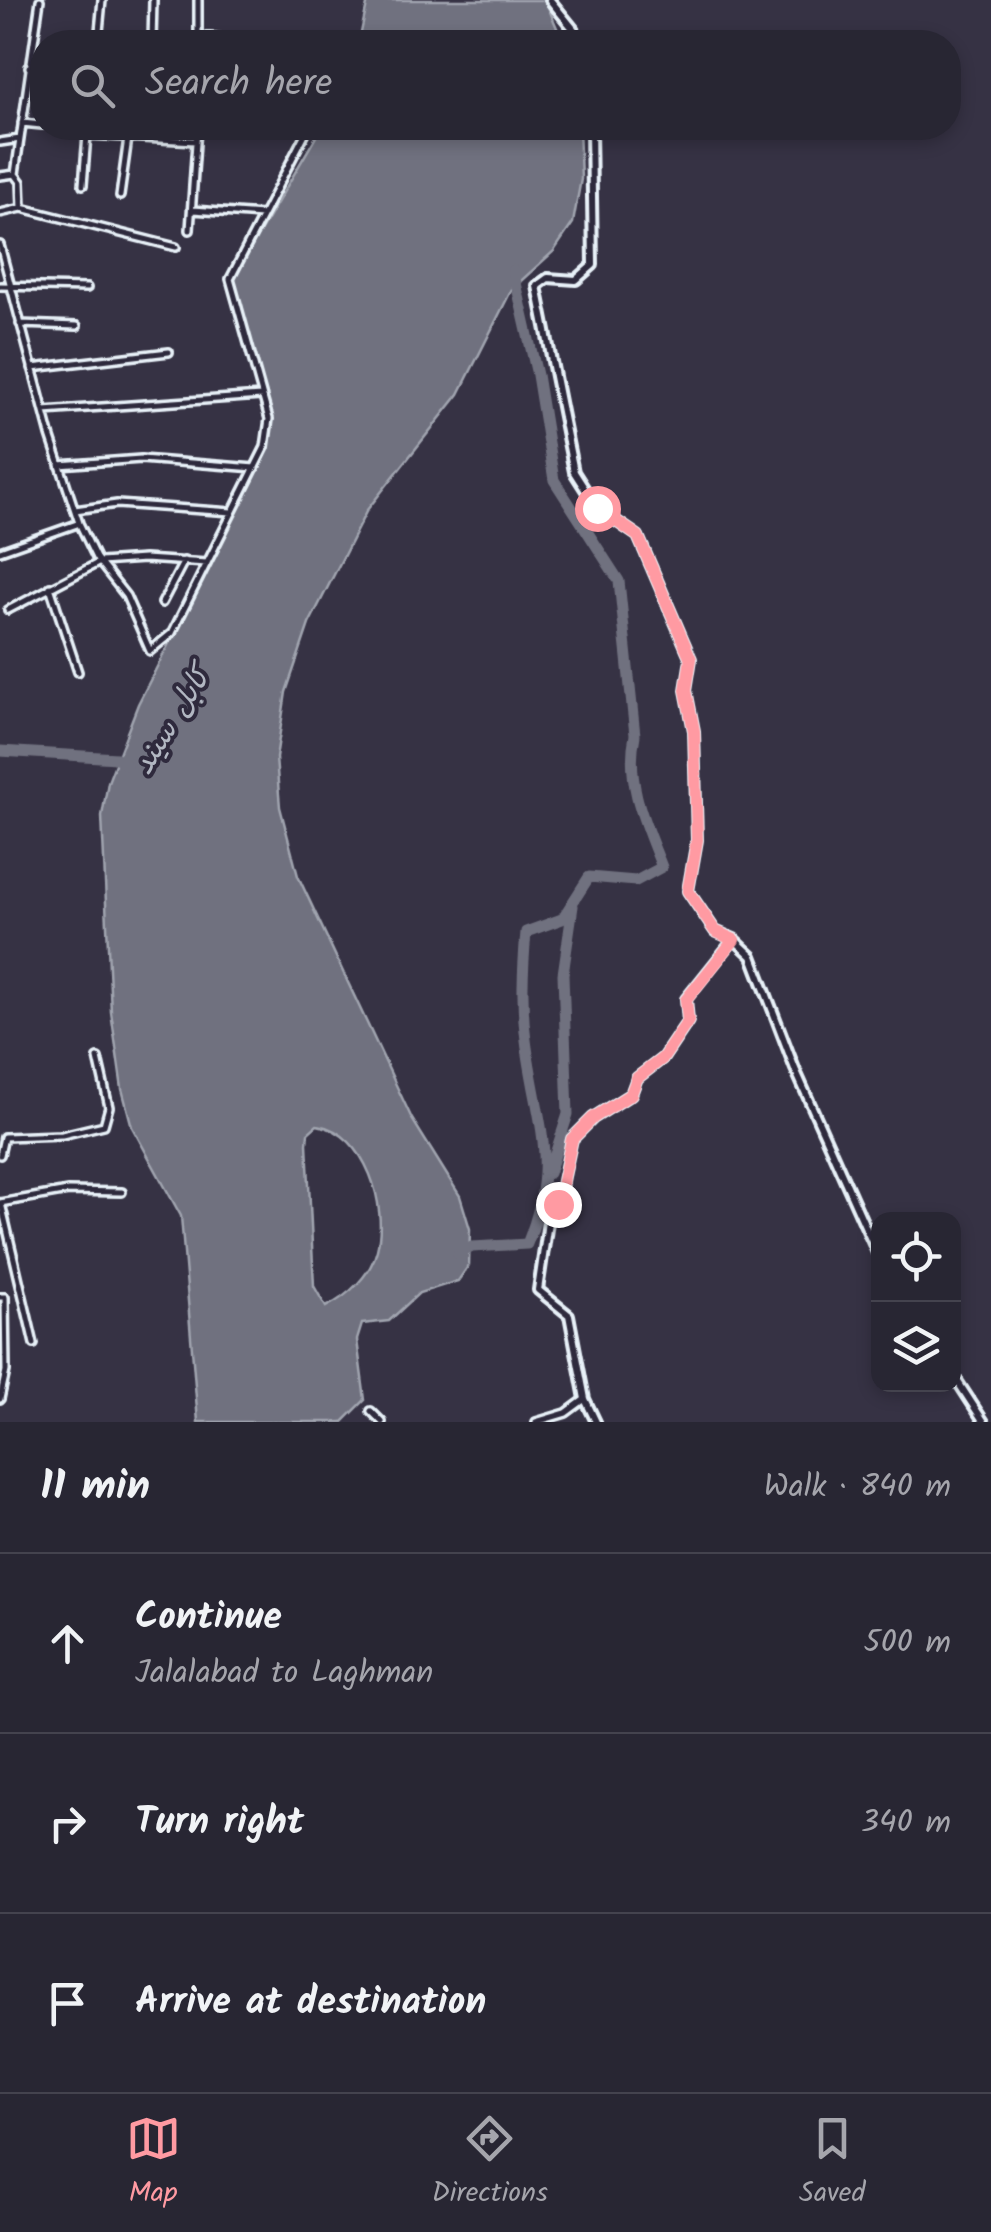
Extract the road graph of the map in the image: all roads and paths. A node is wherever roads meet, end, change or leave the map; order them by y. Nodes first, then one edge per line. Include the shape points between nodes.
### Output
1 (40, 0) edge
2 (102, 0) edge
3 (153, 0) edge
4 (198, 0) edge
5 (550, 0) edge
6 (35, 30) edge
7 (99, 30) edge
8 (152, 30) edge
9 (198, 30) edge
10 (574, 30) edge
11 (30, 61) edge
12 (29, 67) joint
13 (22, 123) junction
14 (30, 124) edge
15 (20, 139) junction
16 (87, 140) edge
17 (130, 140) edge
18 (174, 140) edge
19 (302, 140) edge
20 (592, 140) edge
21 (196, 141) joint
22 (0, 142) edge
23 (15, 174) junction
24 (0, 176) edge
25 (83, 185) dead end
26 (120, 196) dead end
27 (22, 208) junction
28 (192, 210) junction
29 (0, 213) edge
30 (262, 215) junction
31 (190, 230) dead end
32 (0, 246) edge
33 (176, 247) dead end
34 (10, 285) junction
35 (0, 286) edge
36 (87, 288) dead end
37 (20, 324) junction
38 (77, 326) dead end
39 (168, 352) dead end
40 (31, 368) junction
41 (261, 396) junction
42 (44, 411) junction
43 (58, 465) junction
44 (255, 468) junction
45 (74, 510) junction
46 (232, 512) junction
47 (78, 523) junction
48 (0, 551) edge
49 (184, 561) junction
50 (100, 562) junction
51 (207, 562) junction
52 (50, 587) junction
53 (162, 603) dead end
54 (8, 610) dead end
55 (78, 672) dead end
56 (734, 940) junction
57 (98, 1058) dead end
58 (0, 1155) edge
59 (122, 1192) dead end
60 (0, 1203) edge
61 (871, 1239) edge
62 (0, 1297) edge
63 (34, 1344) dead end
64 (961, 1387) edge
65 (0, 1399) edge
66 (586, 1399) junction
67 (371, 1411) dead end
68 (382, 1422) edge
69 (536, 1422) edge
70 (596, 1422) edge
71 (984, 1422) edge

1 - 6 street
2 - 7 street
3 - 8 street
4 - 9 street
5 - 10 street
11 - 12 street
12 - 13 street
13 - 14 street
13 - 15 street
15 - 22 street
15 - 23 street
16 - 25 street
17 - 26 street
18 - 21 street
19 - 30 street
20 - 56 street via 592,265 576,280 548,278 537,286 548,354 574,472 597,508 638,536 691,659 686,690 697,840 688,891 715,931
21 - 28 street
23 - 24 street
23 - 27 street
27 - 29 street
27 - 33 street
28 - 30 street
28 - 31 street
30 - 41 street via 230,279
32 - 34 street
34 - 35 street
34 - 36 street
34 - 37 street
37 - 38 street
37 - 40 street
39 - 40 street
40 - 42 street
41 - 42 street
41 - 44 street via 269,419
42 - 43 street
43 - 44 street via 142,459
43 - 45 street
44 - 46 street
45 - 46 street via 117,504
45 - 47 street
46 - 51 street
47 - 48 street
47 - 50 street
49 - 50 street
49 - 51 street
49 - 53 street
50 - 51 street via 126,596 150,651 172,633
50 - 52 street
52 - 54 street
52 - 55 street
56 - 61 street via 752,956
56 - 66 street via 686,1000 688,1021 663,1058 637,1078 631,1094 572,1139 548,1222 538,1290 569,1314
57 - 58 street via 109,1108 104,1124 62,1135 4,1138
59 - 60 street via 68,1191
60 - 63 street
62 - 65 street via 6,1372
64 - 71 street
66 - 69 street
66 - 70 street
67 - 68 street

